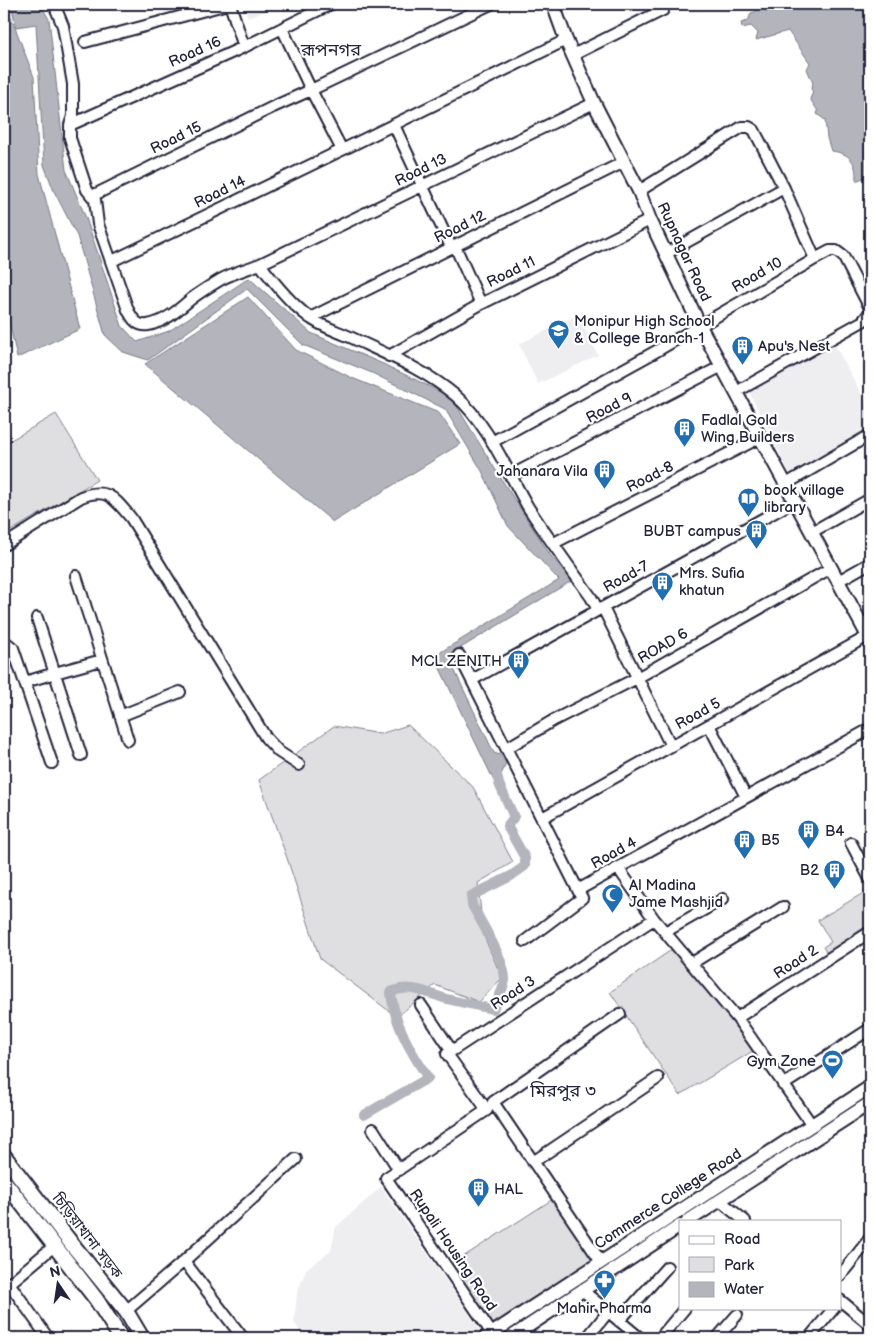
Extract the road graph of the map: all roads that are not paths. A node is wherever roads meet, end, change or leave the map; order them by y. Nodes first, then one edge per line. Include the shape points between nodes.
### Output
1 (54, 4) edge
2 (229, 4) edge
3 (331, 4) edge
4 (490, 4) edge
5 (553, 4) edge
6 (663, 10) dead end
7 (282, 28) junction
8 (566, 40) junction
9 (85, 42) dead end
10 (244, 47) junction
11 (573, 55) junction
12 (311, 90) junction
13 (594, 103) junction
14 (70, 124) junction
15 (394, 124) junction
16 (342, 150) junction
17 (624, 162) junction
18 (423, 186) junction
19 (784, 188) junction
20 (639, 191) junction
21 (92, 196) junction
22 (650, 220) junction
23 (453, 247) junction
24 (667, 253) junction
25 (815, 259) junction
26 (112, 262) junction
27 (260, 264) junction
28 (481, 304) junction
29 (310, 318) junction
30 (700, 326) junction
31 (389, 356) junction
32 (722, 366) junction
33 (736, 392) junction
34 (870, 435) edge
35 (761, 437) junction
36 (492, 442) junction
37 (510, 476) junction
38 (786, 484) junction
39 (870, 499) edge
40 (795, 501) junction
41 (812, 532) junction
42 (554, 543) junction
43 (4, 544) edge
44 (870, 563) edge
45 (831, 568) junction
46 (76, 576) dead end
47 (838, 581) junction
48 (600, 609) junction
49 (37, 618) dead end
50 (870, 637) edge
51 (4, 641) edge
52 (459, 655) dead end
53 (102, 660) junction
54 (54, 673) junction
55 (637, 678) junction
56 (472, 680) junction
57 (25, 682) junction
58 (180, 692) dead end
59 (120, 716) junction
60 (709, 725) junction
61 (870, 729) edge
62 (128, 740) dead end
63 (671, 746) junction
64 (507, 748) junction
65 (81, 755) dead end
66 (52, 763) dead end
67 (299, 765) dead end
68 (746, 797) junction
69 (542, 818) junction
70 (851, 843) dead end
71 (618, 868) junction
72 (870, 879) edge
73 (578, 890) junction
74 (723, 900) dead end
75 (784, 907) dead end
76 (654, 919) junction
77 (665, 932) junction
78 (870, 932) edge
79 (525, 941) dead end
80 (692, 963) junction
81 (420, 1005) dead end
82 (620, 1014) dead end
83 (737, 1018) junction
84 (870, 1029) edge
85 (452, 1051) junction
86 (658, 1078) dead end
87 (783, 1085) junction
88 (870, 1087) edge
89 (870, 1104) edge
90 (812, 1125) junction
91 (373, 1129) dead end
92 (4, 1156) edge
93 (296, 1159) dead end
94 (533, 1162) junction
95 (398, 1170) junction
96 (4, 1181) edge
97 (719, 1200) junction
98 (689, 1220) edge
99 (744, 1220) edge
100 (679, 1227) edge
101 (870, 1238) edge
102 (54, 1246) junction
103 (184, 1261) junction
104 (601, 1262) junction
105 (667, 1267) dead end
106 (842, 1273) edge
107 (6, 1285) edge
108 (582, 1290) junction
109 (842, 1302) edge
110 (683, 1310) edge
111 (832, 1310) edge
112 (608, 1312) junction
113 (737, 1314) dead end
114 (128, 1316) junction
115 (619, 1322) junction
116 (870, 1325) edge
117 (119, 1334) edge
118 (628, 1335) edge
119 (490, 1337) edge
120 (48, 1338) edge
121 (142, 1338) edge
122 (243, 1338) edge
123 (510, 1338) edge
124 (587, 1338) edge
125 (640, 1338) edge
126 (660, 1338) edge
127 (717, 1338) edge
128 (810, 1338) edge

1 - 14 street via 63,26 73,84
2 - 9 street
2 - 10 street
3 - 7 street, Road 16
4 - 12 street
5 - 8 street, Rupnagar Road
6 - 11 street
7 - 10 street, Road 16
7 - 12 street
8 - 11 street, Rupnagar Road
8 - 15 street
10 - 14 street, Road 16
11 - 13 street, Rupnagar Road
12 - 16 street
12 - 21 street, Road 15
13 - 17 street, Rupnagar Road
13 - 18 street, Road 13
14 - 21 street via 70,138 87,190
15 - 16 street, Road 14
15 - 18 street
16 - 26 street, Road 14
17 - 20 street, Rupnagar Road
17 - 23 street, Road 12
18 - 23 street
18 - 27 street, Road 13
19 - 20 street via 754,130 742,127
19 - 24 street
19 - 25 street
20 - 22 street, Rupnagar Road
21 - 26 street
22 - 24 street, Rupnagar Road
22 - 28 street, Road 11
23 - 28 street
23 - 29 street, Road 12
24 - 30 street, Rupnagar Road
25 - 30 street, Road 10
25 - 33 street, Road 10 via 830,251 843,256 870,312 863,321
26 - 27 street, Road 13 via 132,318 147,326 172,315 222,279
27 - 29 street, Road-7 via 276,286
28 - 31 street, Road 11
29 - 31 street, Road-7
30 - 32 street, Rupnagar Road
30 - 36 street, Road 10
31 - 36 street, Road-7 via 441,383 474,416
32 - 33 street, Rupnagar Road
32 - 37 street, Road 9
33 - 35 street, Rupnagar Road
34 - 38 street
35 - 38 street, Rupnagar Road
35 - 42 street, Road-8
36 - 37 street, Road-7
37 - 42 street, Road-7
38 - 40 street, Rupnagar Road
39 - 41 street
40 - 41 street, Rupnagar Road
40 - 48 street, Road-7
41 - 45 street, Rupnagar Road
42 - 48 street, Road-7
43 - 67 street via 86,495 105,493 131,518 266,738 279,752
44 - 47 street
45 - 47 street, Rupnagar Road
45 - 55 street, ROAD 6
46 - 53 street
47 - 50 street, Rupnagar Road
48 - 55 street, Road-7
48 - 56 street, Road-7
49 - 54 street
50 - 60 street, Road 5
51 - 57 street via 13,648
52 - 56 street
53 - 54 street
53 - 59 street
54 - 57 street
54 - 65 street
55 - 63 street, Road-7
55 - 64 street, ROAD 6
56 - 64 street
57 - 66 street
58 - 59 street
59 - 62 street
60 - 63 street, Road 5
60 - 68 street
61 - 68 street, Road 4
63 - 69 street, Road 5
64 - 69 street
68 - 71 street, Road 4
69 - 73 street
70 - 72 street
71 - 73 street, Road 4
71 - 76 street
73 - 79 street via 582,898
74 - 77 street
75 - 80 street
76 - 77 street
76 - 85 street, Road 3
77 - 80 street
78 - 83 street, Road 2
80 - 83 street
81 - 85 street
82 - 94 street via 492,1102
83 - 87 street
84 - 87 street
85 - 95 street via 447,1054 486,1110
86 - 94 street
87 - 90 street
88 - 90 street, Commerce College Road
89 - 97 street, Commerce College Road
90 - 104 street, Commerce College Road
91 - 95 street
92 - 114 main road, চিড়িয়াখানা সড়ক
93 - 103 street
94 - 104 street
95 - 119 street, Rupali Housing Road via 386,1178
96 - 102 main road
97 - 98 street, Commerce College Road
97 - 99 street
100 - 108 street, Commerce College Road
101 - 106 street
102 - 107 street
102 - 117 main road
103 - 114 street
103 - 122 street
104 - 119 street, Commerce College Road
105 - 115 street
107 - 120 street
108 - 112 street
108 - 123 street, Commerce College Road
109 - 116 street
110 - 126 street
111 - 128 street
112 - 115 street
112 - 124 street
113 - 127 street
114 - 117 main road
114 - 121 main road, চিড়িয়াখানা সড়ক
115 - 118 street
118 - 125 street

